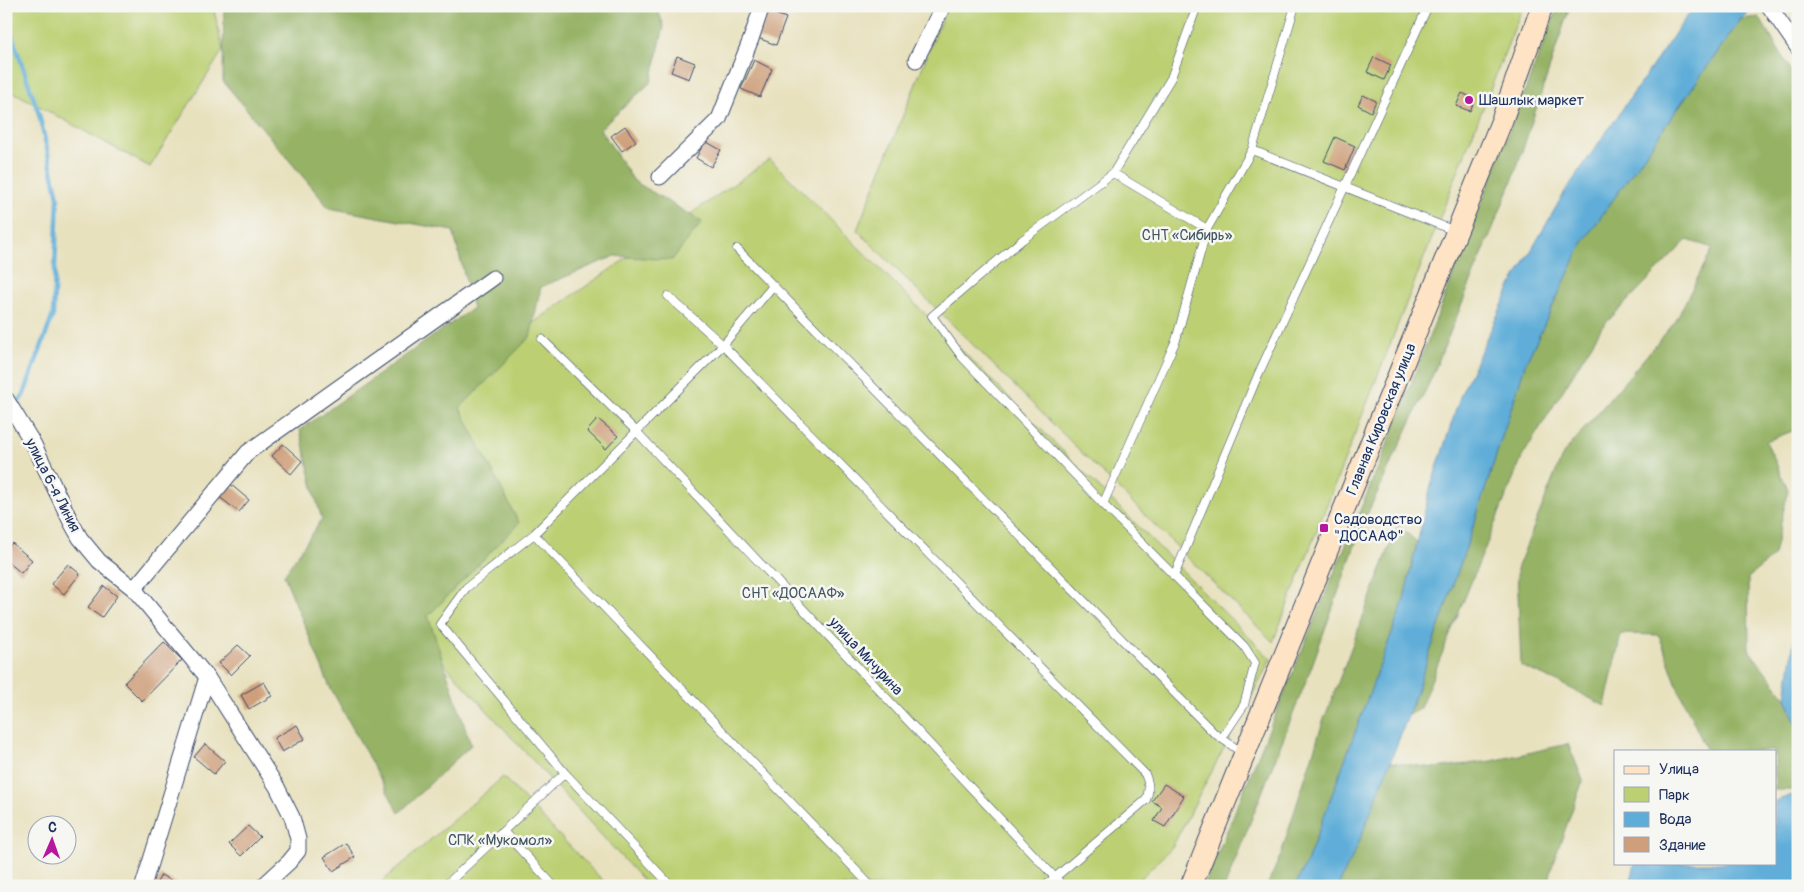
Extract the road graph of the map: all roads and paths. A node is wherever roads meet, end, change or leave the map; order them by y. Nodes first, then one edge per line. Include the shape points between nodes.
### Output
1 (762, 6) edge
2 (943, 6) edge
3 (1197, 6) edge
4 (1295, 6) edge
5 (1428, 6) edge
6 (1542, 6) edge
7 (1769, 6) edge
8 (1798, 48) edge
9 (916, 60) dead end
10 (1252, 150) junction
11 (1113, 173) junction
12 (660, 178) dead end
13 (1344, 186) junction
14 (1207, 229) junction
15 (1457, 231) junction
16 (737, 249) dead end
17 (493, 278) dead end
18 (773, 286) junction
19 (668, 296) dead end
20 (542, 339) dead end
21 (723, 345) junction
22 (6, 399) edge
23 (636, 431) junction
24 (1102, 504) junction
25 (534, 534) junction
26 (1174, 576) junction
27 (134, 589) junction
28 (207, 678) junction
29 (1222, 738) junction
30 (1245, 754) junction
31 (566, 773) junction
32 (503, 832) junction
33 (1054, 878) junction
34 (143, 886) edge
35 (263, 886) edge
36 (445, 886) edge
37 (554, 886) edge
38 (671, 886) edge
39 (871, 886) edge
40 (1046, 886) edge
41 (1063, 886) edge
42 (1191, 886) edge

1 - 12 street via 719,118
2 - 9 street
3 - 11 lane via 1171,78
4 - 10 lane
5 - 13 lane
6 - 15 main road, Главная Кировская улица via 1502,120
7 - 8 street
10 - 13 lane
10 - 14 lane
11 - 14 lane
11 - 24 lane via 1022,240 932,316 962,357
13 - 15 lane
13 - 26 lane via 1258,375
14 - 24 lane via 1176,340
15 - 30 main road, Главная Кировская улица
16 - 18 lane
17 - 27 street via 248,452
18 - 21 lane
18 - 29 lane
19 - 21 lane
20 - 23 lane, улица Мичурина
21 - 23 lane
21 - 33 lane via 1145,774 1149,792 1146,800
22 - 27 street, улица 6-я Линия via 34,445 80,538 99,561
23 - 25 lane
23 - 33 lane, улица Мичурина
24 - 26 lane
25 - 31 lane via 466,588 440,624
25 - 39 lane
26 - 29 lane via 1244,646 1255,663 1244,704
27 - 28 street, улица 6-я Линия
28 - 34 street
28 - 35 street, улица 6-я Линия via 277,787 292,817 298,839 298,851
29 - 30 lane
30 - 42 main road, Главная Кировская улица
31 - 32 lane
31 - 38 lane
32 - 36 lane
32 - 37 lane
33 - 40 lane
33 - 41 lane, улица Мичурина

